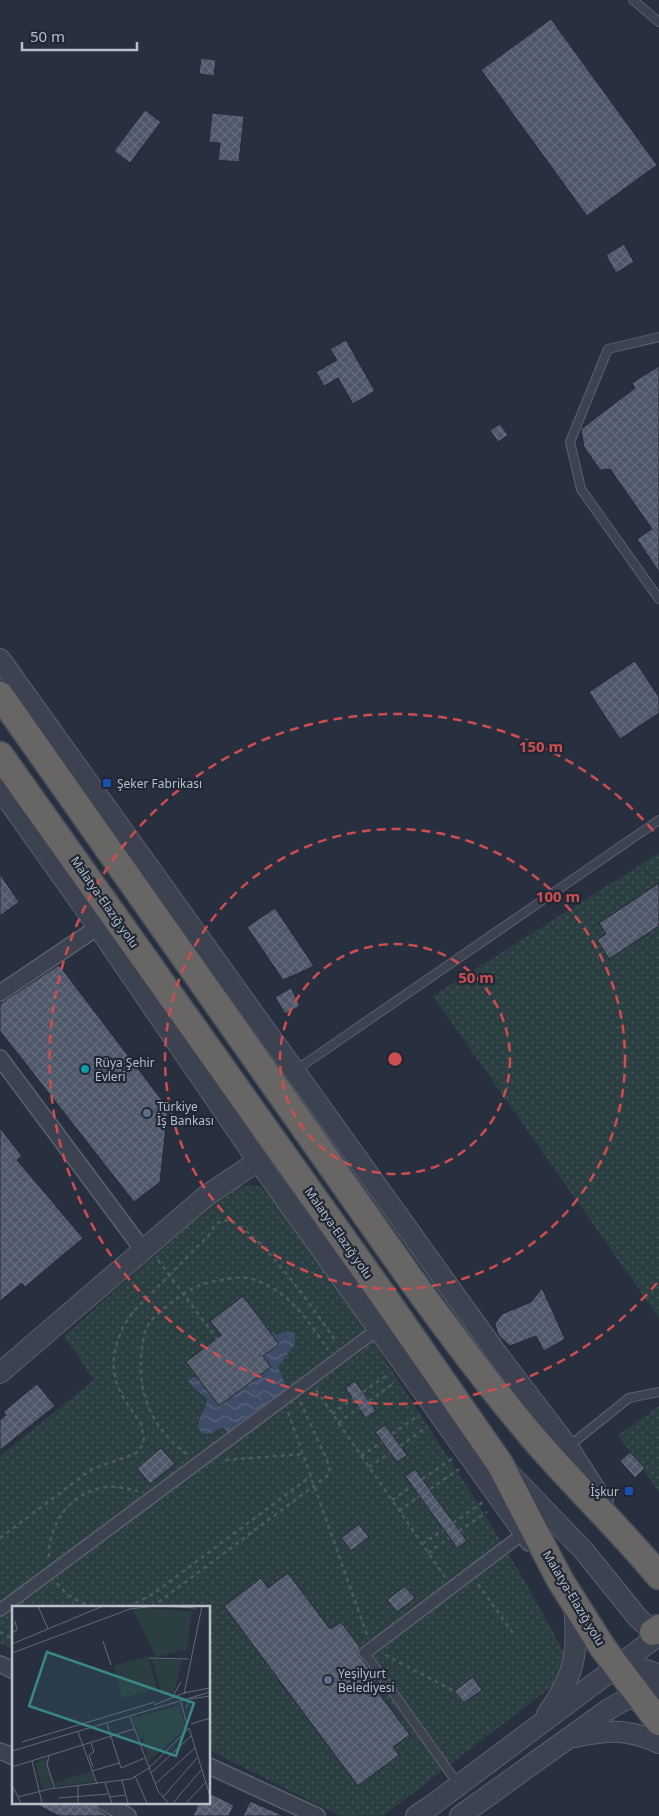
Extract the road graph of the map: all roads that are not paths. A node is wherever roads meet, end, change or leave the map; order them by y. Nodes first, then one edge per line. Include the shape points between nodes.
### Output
1 (633, 0) edge
2 (659, 22) edge
3 (659, 337) edge
4 (659, 599) edge
5 (0, 660) edge
6 (0, 695) edge
7 (0, 755) edge
8 (0, 789) edge
9 (659, 820) edge
10 (98, 927) junction
11 (0, 993) edge
12 (0, 1058) edge
13 (294, 1071) junction
14 (258, 1161) junction
15 (145, 1248) junction
16 (378, 1329) junction
17 (0, 1373) edge
18 (659, 1392) edge
19 (568, 1447) junction
20 (500, 1464) junction
21 (524, 1533) junction
22 (622, 1534) junction
23 (659, 1576) edge
24 (567, 1591) junction
25 (0, 1610) edge
26 (657, 1633) edge
27 (368, 1650) joint
28 (0, 1664) edge
29 (617, 1667) junction
30 (12, 1671) edge
31 (659, 1675) edge
32 (648, 1691) edge
33 (659, 1722) edge
34 (537, 1728) junction
35 (565, 1739) junction
36 (659, 1743) edge
37 (0, 1750) edge
38 (12, 1756) edge
39 (210, 1766) edge
40 (459, 1786) junction
41 (107, 1804) edge
42 (128, 1816) edge
43 (317, 1816) edge
44 (416, 1816) edge
45 (460, 1816) edge

1 - 2 lane
3 - 4 lane via 608,350 570,442 581,489
5 - 13 street
6 - 22 highway via 462,1349 526,1430
7 - 20 highway, Malatya-Elazığ yolu
8 - 10 street
9 - 13 lane
10 - 11 street
10 - 14 street
12 - 15 street
13 - 19 street
14 - 15 street via 206,1196
14 - 16 street
15 - 17 street
16 - 21 street
16 - 25 street
18 - 19 lane via 630,1398
19 - 22 street
20 - 24 highway, Malatya-Elazığ yolu
20 - 26 street via 584,1551 638,1618
21 - 24 street
21 - 27 street
22 - 23 highway
24 - 29 highway, Malatya-Elazığ yolu
24 - 34 street via 576,1636 574,1661 557,1700
26 - 29 street
27 - 40 lane
28 - 30 street
29 - 31 street via 636,1667
29 - 32 highway, Malatya-Elazığ yolu
29 - 34 street
32 - 33 highway, Malatya-Elazığ yolu
32 - 35 street via 609,1709
34 - 40 street
35 - 36 street via 614,1730
35 - 45 street
37 - 38 street
39 - 43 street
40 - 44 street
41 - 42 street

